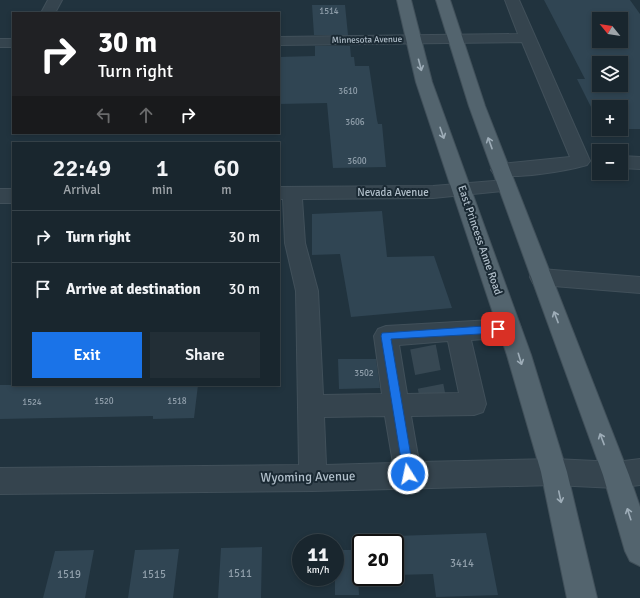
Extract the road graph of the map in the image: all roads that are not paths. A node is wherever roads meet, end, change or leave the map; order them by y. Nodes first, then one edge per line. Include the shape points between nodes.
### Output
1 (55, 0) edge
2 (404, 0) edge
3 (443, 0) edge
4 (512, 0) edge
5 (49, 12) edge
6 (455, 38) junction
7 (527, 38) junction
8 (413, 39) junction
9 (280, 41) edge
10 (0, 43) edge
11 (12, 43) edge
12 (590, 161) edge
13 (628, 162) edge
14 (640, 163) edge
15 (503, 178) junction
16 (462, 189) junction
17 (285, 193) edge
18 (0, 196) edge
19 (12, 196) edge
20 (541, 277) junction
21 (640, 285) edge
22 (510, 328) junction
23 (457, 331) junction
24 (396, 405) junction
25 (310, 406) junction
26 (554, 472) junction
27 (408, 474) junction
28 (628, 474) edge
29 (313, 478) junction
30 (0, 482) edge
31 (640, 551) edge
32 (582, 598) edge

1 - 5 street
2 - 8 main road, East Princess Anne Road
3 - 6 main road
4 - 7 street
6 - 7 street, Minnesota Avenue
6 - 8 street, Minnesota Avenue
15 -> 6 main road
7 - 12 street
8 - 9 street, Minnesota Avenue
8 -> 16 main road, East Princess Anne Road via 424,82
10 - 11 street
12 - 15 street, Nevada Avenue via 532,168
13 - 14 street
15 - 16 street, Nevada Avenue
15 - 20 main road
16 - 17 street, Nevada Avenue via 433,192
16 - 22 main road, East Princess Anne Road
17 - 25 street via 307,292
18 - 19 street
20 - 21 street
28 -> 20 main road
22 - 23 street
22 -> 26 main road, East Princess Anne Road
23 - 24 street via 422,340 386,336
23 - 24 street via 474,404 434,402
24 - 25 street
24 - 27 street
25 - 29 street
26 - 27 street, Wyoming Avenue
26 - 28 street, Wyoming Avenue
26 -> 32 main road, East Princess Anne Road
27 - 29 street, Wyoming Avenue
31 -> 28 main road
29 - 30 street, Wyoming Avenue

